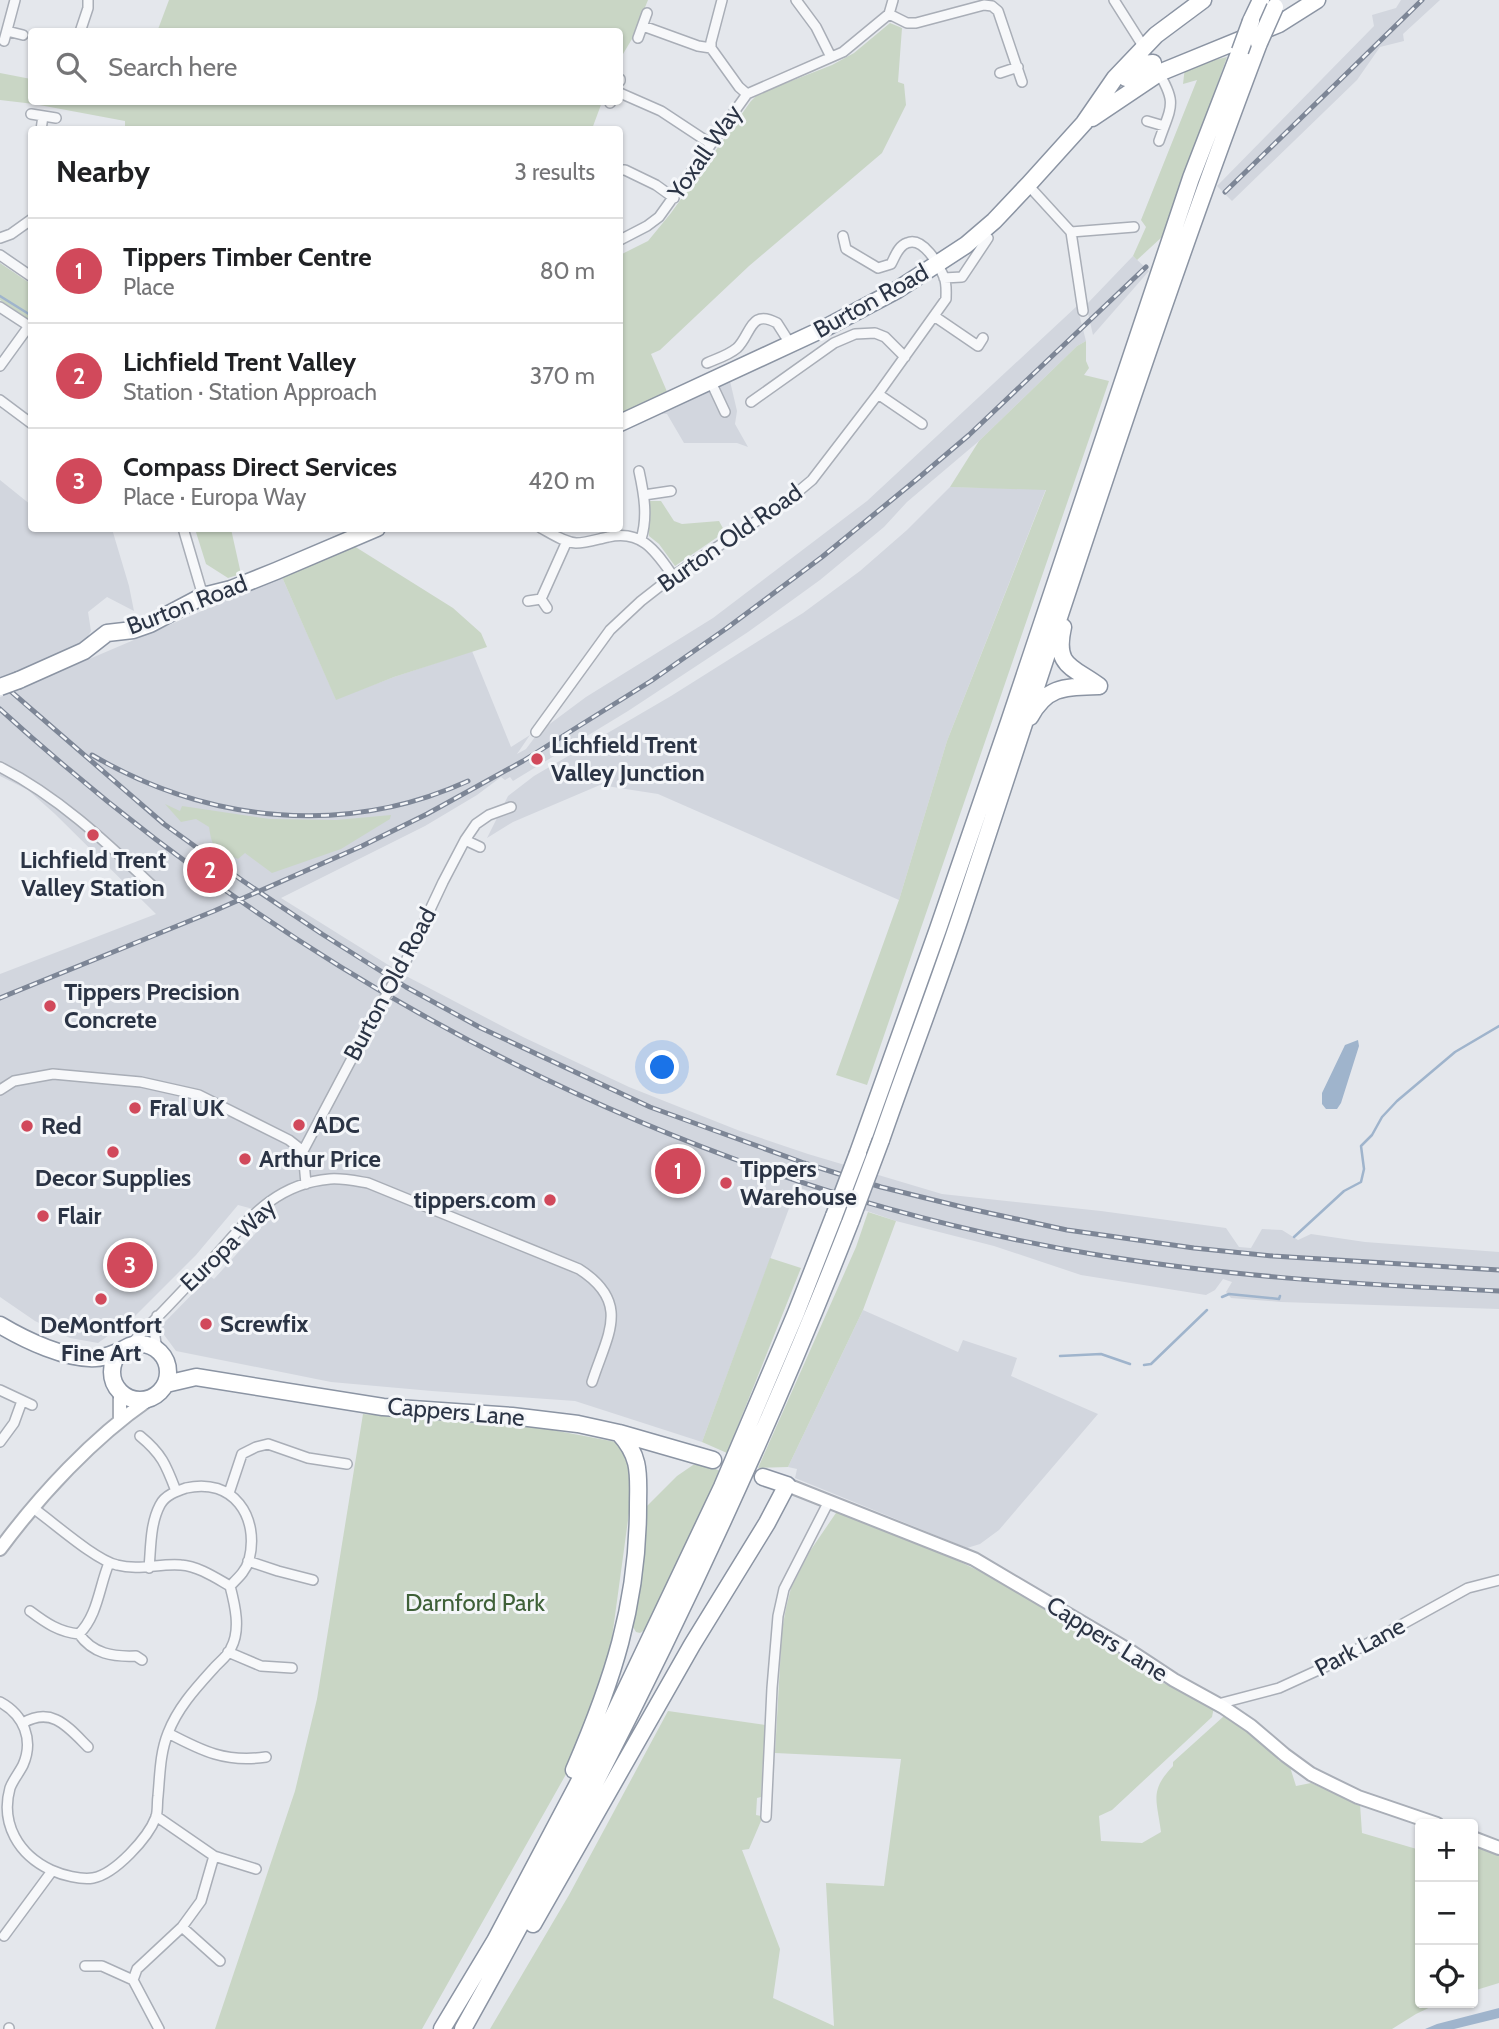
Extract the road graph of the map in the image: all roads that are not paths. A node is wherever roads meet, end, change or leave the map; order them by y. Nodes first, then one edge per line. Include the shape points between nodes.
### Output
1 (15, 0) edge
2 (88, 0) edge
3 (722, 0) edge
4 (796, 0) edge
5 (893, 0) edge
6 (1114, 0) edge
7 (1203, 0) edge
8 (1317, 0) edge
9 (1271, 2) edge
10 (648, 13) dead end
11 (889, 14) junction
12 (643, 26) junction
13 (81, 28) edge
14 (23, 35) dead end
15 (638, 38) dead end
16 (1144, 47) junction
17 (711, 48) junction
18 (831, 57) junction
19 (1018, 67) junction
20 (1156, 68) junction
21 (1000, 73) dead end
22 (1022, 82) dead end
23 (623, 94) edge
24 (747, 94) junction
25 (1102, 96) junction
26 (31, 114) dead end
27 (43, 116) junction
28 (56, 118) dead end
29 (1147, 121) dead end
30 (1084, 123) junction
31 (42, 126) edge
32 (1164, 126) junction
33 (1159, 141) dead end
34 (711, 144) junction
35 (623, 170) edge
36 (1028, 185) junction
37 (674, 198) junction
38 (28, 222) edge
39 (1134, 227) dead end
40 (1071, 232) junction
41 (843, 236) dead end
42 (0, 238) edge
43 (623, 238) edge
44 (988, 238) dead end
45 (0, 255) edge
46 (940, 271) junction
47 (28, 274) edge
48 (0, 307) edge
49 (1083, 311) dead end
50 (933, 316) junction
51 (28, 326) edge
52 (28, 330) edge
53 (983, 338) dead end
54 (791, 345) junction
55 (713, 348) dead end
56 (905, 357) junction
57 (718, 359) junction
58 (707, 363) dead end
59 (0, 366) edge
60 (711, 382) junction
61 (757, 384) dead end
62 (763, 393) junction
63 (878, 394) junction
64 (0, 400) edge
65 (751, 402) dead end
66 (922, 411) dead end
67 (725, 412) dead end
68 (28, 421) edge
69 (623, 422) edge
70 (639, 471) dead end
71 (671, 491) dead end
72 (644, 495) junction
73 (184, 532) edge
74 (368, 532) edge
75 (549, 532) edge
76 (641, 539) junction
77 (567, 541) junction
78 (1076, 567) junction
79 (673, 576) junction
80 (203, 596) junction
81 (541, 598) junction
82 (528, 601) dead end
83 (547, 608) dead end
84 (0, 687) edge
85 (536, 732) dead end
86 (1014, 749) junction
87 (0, 766) edge
88 (511, 807) dead end
89 (465, 840) junction
90 (480, 848) dead end
91 (159, 892) dead end
92 (0, 1090) edge
93 (303, 1151) junction
94 (306, 1184) junction
95 (843, 1218) junction
96 (157, 1316) junction
97 (0, 1325) edge
98 (26, 1338) junction
99 (125, 1348) junction
100 (158, 1351) junction
101 (196, 1377) junction
102 (592, 1382) dead end
103 (166, 1384) junction
104 (117, 1387) junction
105 (0, 1390) edge
106 (148, 1399) junction
107 (22, 1401) junction
108 (32, 1405) dead end
109 (120, 1419) junction
110 (619, 1433) junction
111 (140, 1436) dead end
112 (0, 1442) edge
113 (656, 1443) junction
114 (713, 1460) dead end
115 (637, 1461) junction
116 (347, 1464) dead end
117 (763, 1477) dead end
118 (787, 1485) junction
119 (176, 1491) junction
120 (229, 1493) junction
121 (829, 1501) junction
122 (33, 1508) junction
123 (0, 1549) edge
124 (248, 1561) junction
125 (109, 1563) junction
126 (149, 1568) junction
127 (313, 1580) dead end
128 (1499, 1580) edge
129 (230, 1586) junction
130 (30, 1611) dead end
131 (79, 1634) junction
132 (228, 1652) junction
133 (139, 1654) dead end
134 (292, 1668) dead end
135 (0, 1702) edge
136 (1218, 1704) junction
137 (23, 1723) junction
138 (168, 1733) junction
139 (88, 1747) dead end
140 (266, 1757) dead end
141 (3, 1809) edge
142 (156, 1816) junction
143 (766, 1817) dead end
144 (1422, 1819) edge
145 (1478, 1840) edge
146 (1499, 1848) edge
147 (214, 1856) junction
148 (256, 1869) dead end
149 (52, 1871) junction
150 (517, 1900) junction
151 (4, 1919) dead end
152 (12, 1926) junction
153 (183, 1927) junction
154 (4, 1936) dead end
155 (220, 1961) dead end
156 (84, 1965) dead end
157 (133, 1980) junction
158 (159, 2029) edge
159 (442, 2029) edge
160 (465, 2029) edge

1 - 14 street via 5,36
2 - 13 street
3 - 17 street
4 - 18 street
5 - 11 street
6 - 16 street
7 - 16 highway
8 - 20 highway via 1279,24
9 - 78 highway, bridge
9 - 95 highway, bridge via 1251,21 1191,178 858,1153
10 - 12 street
11 - 18 street, Yoxall Way
11 - 19 street via 916,23 992,6 998,11
12 - 15 street
12 - 17 street
16 - 20 street
16 - 25 highway
17 - 24 street
18 - 24 street, Yoxall Way
19 - 21 street
19 - 22 street
20 - 25 highway via 1144,64
20 - 30 highway
20 - 32 street via 1172,98
23 - 34 street via 661,111
24 - 34 street, Yoxall Way
25 - 30 highway
26 - 27 street
27 - 28 street
27 - 31 street
29 - 32 street
30 - 36 highway, Burton Road
32 - 33 street
34 - 37 street, Yoxall Way
35 - 37 street
36 - 40 street
36 - 46 highway, Burton Road
37 - 43 street, Yoxall Way via 659,217
38 - 42 street
39 - 40 street
40 - 49 street
41 - 46 street via 843,251 878,268 891,264 904,244 916,242 927,249
44 - 46 street via 962,276
45 - 47 street
46 - 50 street, Burton Old Road via 946,299
46 - 54 highway, Burton Road
48 - 51 street
50 - 53 street via 978,345
50 - 56 street, Burton Old Road
52 - 59 street
54 - 57 street via 777,323 764,319 755,321 736,349
54 - 60 highway, Burton Road
55 - 57 street
56 - 62 street via 885,337 855,334 834,343
56 - 63 street, Burton Old Road
57 - 58 street
60 - 67 street
60 - 69 highway, Burton Road
61 - 62 street
62 - 65 street
63 - 66 street via 919,422
63 - 79 street, Burton Old Road via 812,480
64 - 68 street
70 - 72 street
71 - 72 street
72 - 76 street
73 - 80 street
74 - 80 highway, Burton Road
75 - 77 street
76 - 77 street via 617,535 583,543
76 - 79 street
77 - 81 street
78 - 86 highway
78 - 86 highway via 1060,650 1064,662 1099,686 1069,686 1047,694
79 - 85 street, Burton Old Road via 610,629
80 - 84 highway, Burton Road, bridge via 150,624 107,633 84,651
81 - 82 street
81 - 83 street
86 - 95 highway, bridge via 881,1140
87 - 91 street via 50,796
88 - 89 street, Burton Old Road via 476,824
89 - 90 street
89 - 93 street, Burton Old Road, bridge via 404,965
92 - 93 street via 14,1081 53,1074 141,1082 199,1095
93 - 94 street
94 - 96 street, Europa Way via 283,1192 251,1216
94 - 102 street, Europa Way via 332,1179 368,1183 591,1277 608,1299 612,1321
95 - 150 highway via 608,1727
95 - 160 highway via 814,1313 740,1486 676,1622
96 - 99 street, Europa Way
96 - 100 street
97 - 98 highway
98 - 99 highway via 79,1357 98,1358
98 - 104 highway via 91,1368
99 - 100 highway via 142,1344
99 - 104 highway via 113,1364
100 - 101 highway, Cappers Lane
100 - 103 highway via 168,1367
101 - 103 highway, Cappers Lane
101 - 110 highway, Cappers Lane via 383,1407 512,1416
103 - 106 highway
104 - 106 highway via 133,1400
104 - 109 street
105 - 107 street
106 - 109 street
107 - 108 street
107 - 112 street
109 - 122 street
110 - 113 highway, Cappers Lane
110 - 115 highway
111 - 119 street via 166,1464
113 - 114 highway, Cappers Lane
113 - 115 highway
115 - 150 highway via 638,1534 621,1644 596,1720
116 - 120 street via 308,1458 268,1444 242,1454
117 - 118 highway, Cappers Lane
118 - 121 street, Cappers Lane
118 - 160 highway via 526,1937
119 - 120 street via 197,1486
119 - 126 street via 161,1502 153,1523
120 - 124 street via 245,1511 251,1530
121 - 136 street, Cappers Lane via 974,1559
121 - 143 street via 784,1589 778,1616
122 - 123 street
122 - 125 street
124 - 127 street
124 - 129 street
125 - 126 street
125 - 131 street via 95,1610
126 - 129 street via 182,1565
128 - 136 street, Park Lane via 1468,1588 1279,1688
129 - 132 street via 236,1626
130 - 131 street via 48,1625
131 - 133 street via 96,1650 117,1657
132 - 134 street via 261,1666
132 - 138 street via 181,1706
135 - 137 street
136 - 144 street, Cappers Lane via 1311,1774 1358,1797
137 - 139 street via 34,1716 50,1716
137 - 141 street via 28,1740 24,1762
138 - 140 street via 206,1752 247,1760
138 - 142 street via 161,1756
141 - 149 street via 15,1842
142 - 147 street
142 - 149 street via 139,1845 114,1869 92,1878
145 - 146 street
147 - 148 street
147 - 153 street via 201,1902
149 - 152 street
150 - 159 highway
151 - 152 street
152 - 154 street
153 - 155 street
153 - 157 street via 137,1969
156 - 157 street via 102,1966
157 - 158 street

